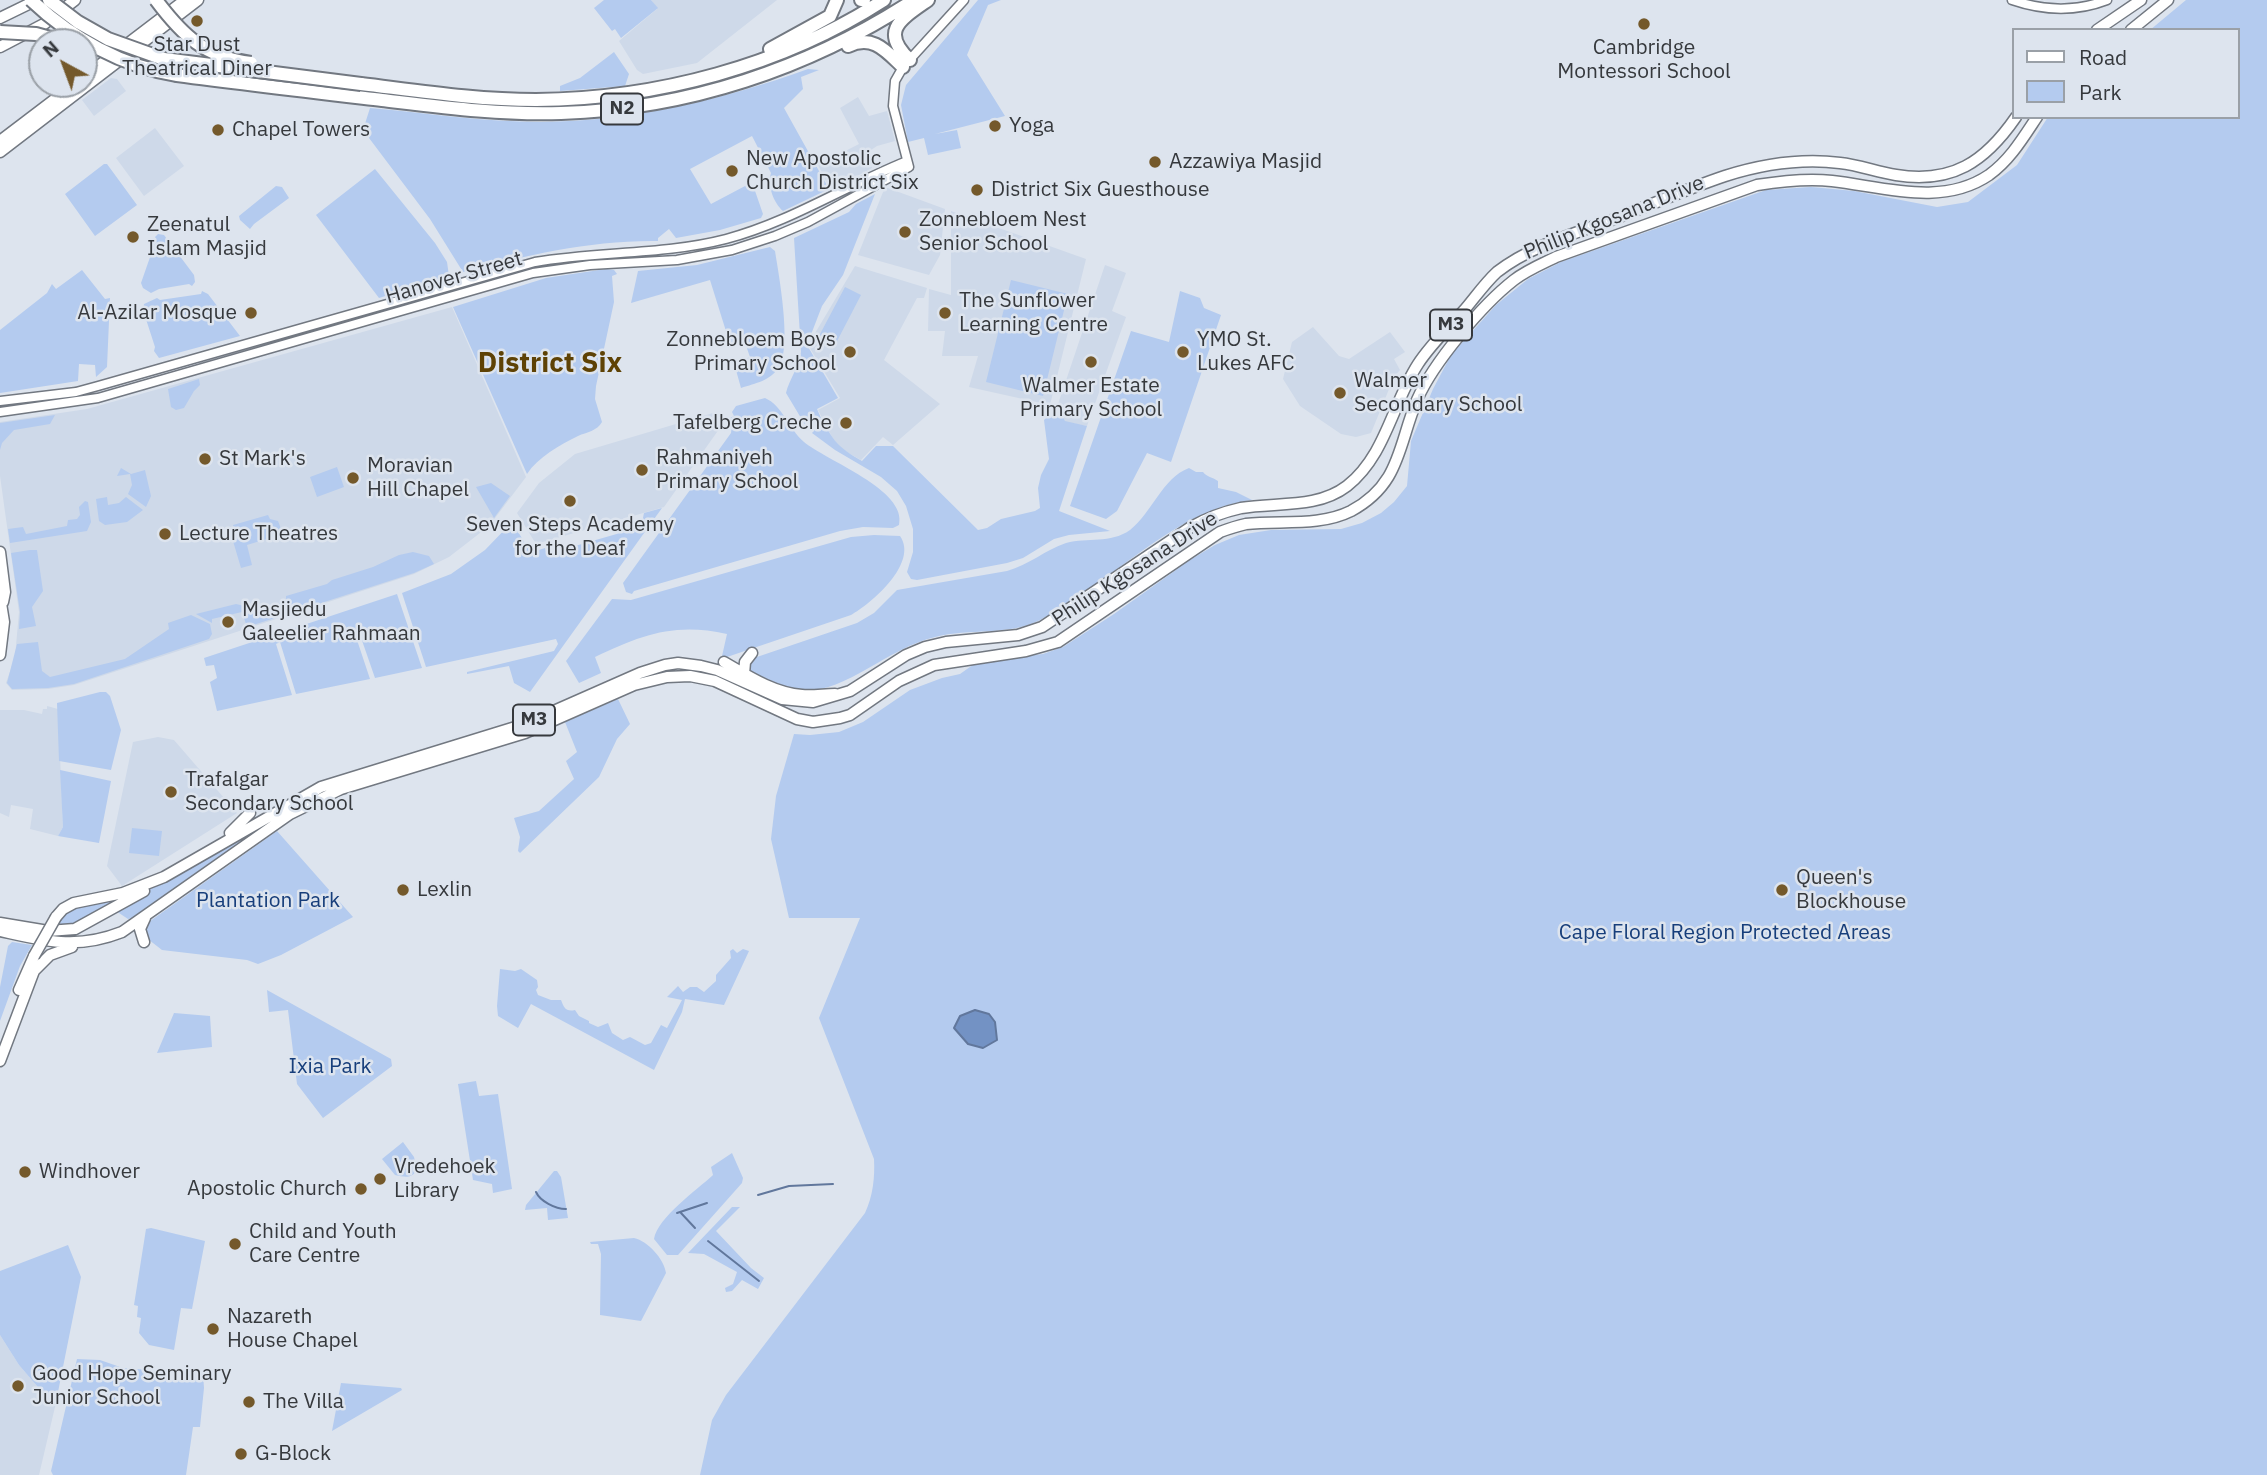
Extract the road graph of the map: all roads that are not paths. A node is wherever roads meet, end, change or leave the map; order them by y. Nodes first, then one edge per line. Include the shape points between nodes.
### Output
1 (32, 0) edge
2 (38, 0) edge
3 (49, 0) edge
4 (75, 0) edge
5 (156, 0) edge
6 (185, 0) edge
7 (198, 0) edge
8 (837, 0) edge
9 (884, 0) edge
10 (914, 0) edge
11 (928, 0) edge
12 (964, 0) edge
13 (2012, 0) edge
14 (2107, 0) edge
15 (2141, 0) edge
16 (2168, 0) edge
17 (0, 18) edge
18 (2100, 28) edge
19 (2133, 28) edge
20 (0, 32) edge
21 (28, 34) edge
22 (0, 47) edge
23 (98, 55) edge
24 (120, 59) junction
25 (907, 64) junction
26 (98, 66) edge
27 (712, 75) junction
28 (764, 76) junction
29 (357, 88) junction
30 (57, 98) edge
31 (2014, 119) edge
32 (2036, 119) edge
33 (0, 141) edge
34 (0, 152) edge
35 (908, 164) junction
36 (1723, 177) junction
37 (1690, 190) junction
38 (1717, 197) junction
39 (0, 401) edge
40 (0, 412) edge
41 (0, 552) edge
42 (1, 600) edge
43 (752, 653) dead end
44 (0, 655) edge
45 (724, 662) dead end
46 (744, 674) junction
47 (843, 695) junction
48 (250, 813) dead end
49 (208, 851) junction
50 (164, 877) junction
51 (145, 918) junction
52 (0, 923) edge
53 (0, 931) edge
54 (144, 942) dead end
55 (82, 943) junction
56 (0, 1044) edge
57 (0, 1061) edge

1 - 24 highway, N2, bridge via 53,20
2 - 17 main road
3 - 29 highway, N2, bridge via 108,38 164,59
4 - 22 main road via 44,24
5 - 29 highway, bridge via 181,31 215,54 325,74
6 - 26 main road
7 - 34 main road
8 - 27 highway via 830,16
9 - 27 highway, N2 via 803,43
10 - 28 highway, N2 via 829,49
11 - 25 highway via 894,31 896,46
12 - 25 street
13 - 14 street via 2063,9
15 - 18 main road
16 - 19 main road
20 - 21 highway, bridge
23 - 24 highway, bridge
24 - 29 highway, N2, bridge via 160,73
25 - 28 highway via 870,41 858,41 789,71
25 - 35 street via 895,81 892,100
27 - 29 highway, N2 via 647,90 563,99
28 - 29 highway, N2 via 682,99 563,113 480,111
30 - 33 main road
31 - 36 main road, Philip Kgosana Drive / M3 via 1999,142 1977,161 1919,178 1809,161 1763,164
32 - 38 main road, Philip Kgosana Drive / M3 via 2011,155 1989,174 1951,191 1909,193 1829,180 1792,180
35 - 39 street, Hanover Street via 781,221 723,240 535,262 98,386
35 - 40 street, Hanover Street via 808,222 732,250 677,260 533,273 98,398
36 - 37 main road, Philip Kgosana Drive / M3
36 - 38 main road
37 - 38 main road
37 - 47 main road, Philip Kgosana Drive / M3 via 1533,250 1496,273 1420,361 1402,390 1376,454 1345,487 1307,502 1241,508 1211,516 1042,627 1018,635 925,647
38 - 51 main road, Philip Kgosana Drive / M3 via 1556,257 1513,281 1433,370 1417,400 1391,476 1349,512 1321,520 1244,524 1220,532 1058,642 934,665 898,681 840,718 797,719 701,677 644,681 525,733 325,795 290,814
41 - 42 main road via 5,592
42 - 44 main road
43 - 46 main road
45 - 46 main road
46 - 47 main road via 788,693
47 - 49 main road, Philip Kgosana Drive / M3 via 813,702 791,701 717,670 665,665 505,731 321,787
48 - 49 main road
49 - 50 main road, Philip Kgosana Drive / M3
50 - 52 main road via 75,929 48,931
50 - 56 main road, M3, bridge via 126,892 74,903 56,917 19,989
51 - 54 main road via 140,929
51 - 55 main road, Philip Kgosana Drive / M3 via 122,932
53 - 55 main road via 54,943
55 - 57 main road, M3 via 57,952 37,967

